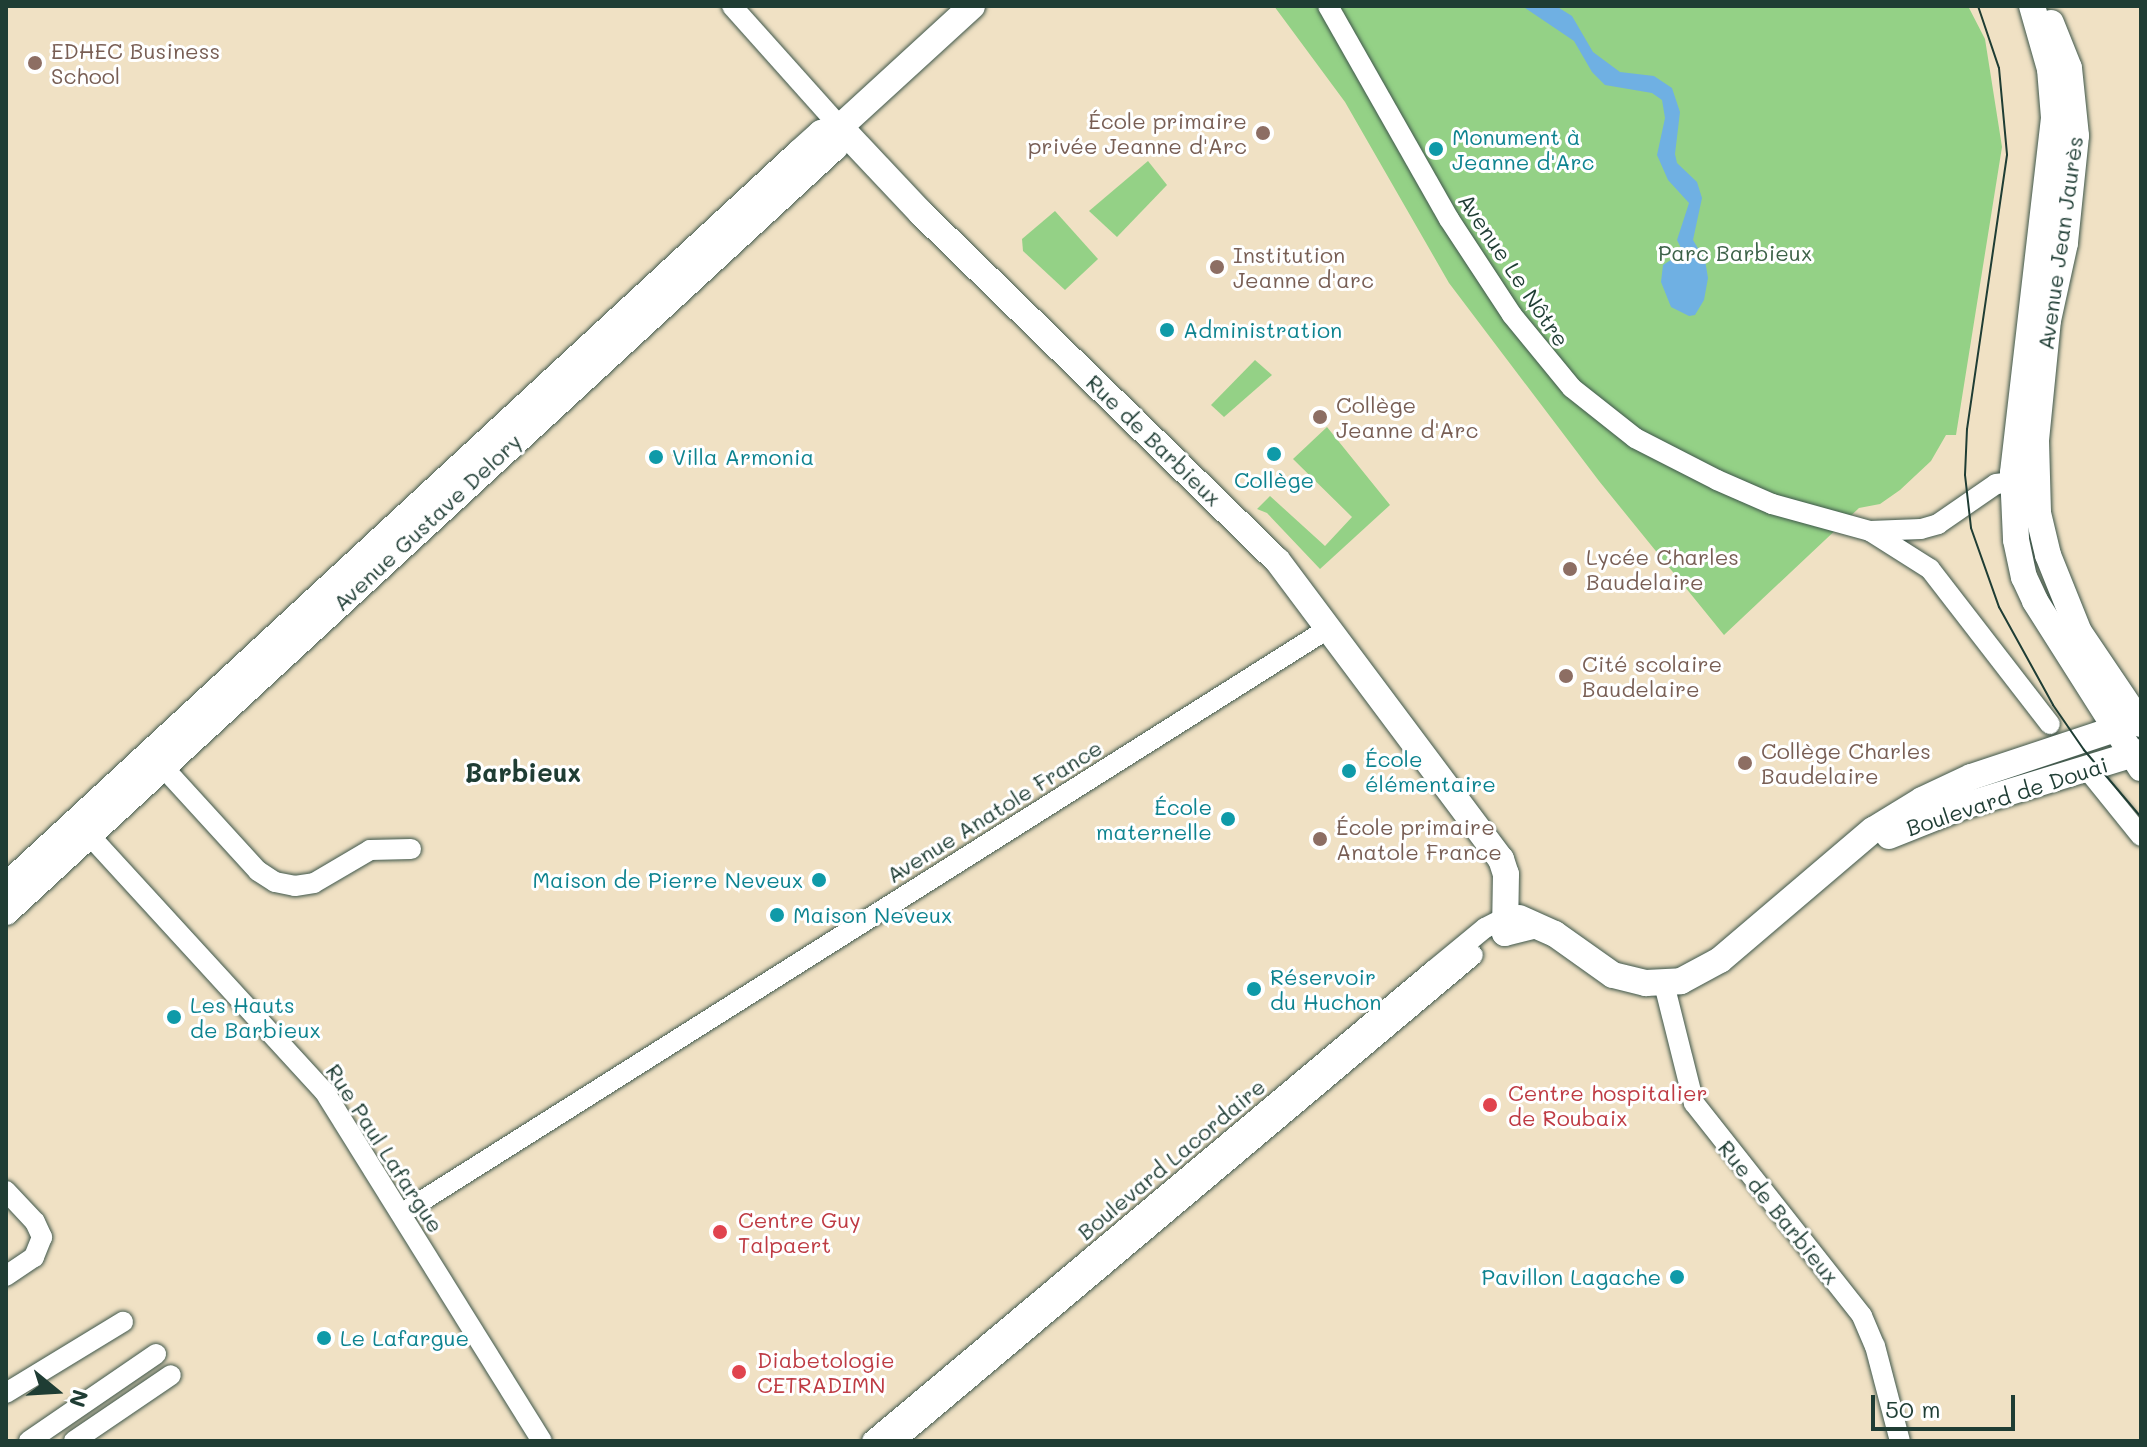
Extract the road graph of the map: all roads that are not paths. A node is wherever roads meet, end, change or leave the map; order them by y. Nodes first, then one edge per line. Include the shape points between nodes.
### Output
1 (732, 6) edge
2 (972, 6) edge
3 (1328, 6) edge
4 (2032, 6) edge
5 (2041, 6) edge
6 (840, 127) junction
7 (2025, 484) junction
8 (1870, 531) junction
9 (1329, 628) junction
10 (2050, 724) dead end
11 (2134, 724) edge
12 (2138, 759) edge
13 (163, 767) junction
14 (2087, 769) junction
15 (84, 829) junction
16 (2141, 836) edge
17 (411, 849) dead end
18 (1839, 859) junction
19 (6, 886) edge
20 (6, 912) edge
21 (1505, 926) junction
22 (1664, 984) junction
23 (6, 1191) edge
24 (401, 1214) junction
25 (6, 1276) edge
26 (123, 1322) dead end
27 (156, 1354) dead end
28 (171, 1375) dead end
29 (6, 1393) edge
30 (29, 1441) edge
31 (74, 1441) edge
32 (542, 1441) edge
33 (872, 1441) edge
34 (895, 1441) edge
35 (1900, 1441) edge

1 - 6 street, Rue de Barbieux
2 - 6 main road, Avenue Gustave Delory
3 - 8 street, Avenue Le Nôtre via 1481,270 1543,357 1572,388 1635,438 1717,480 1797,512
4 - 7 main road, Avenue Jean Jaurès via 2050,69 2054,118
5 - 7 main road, Avenue Jean Jaurès via 2069,68 2076,125 2065,243 2048,320 2036,441
6 - 9 main road, Rue de Barbieux via 921,213 1277,560
6 - 13 main road, Avenue Gustave Delory via 835,147
6 - 15 main road, Avenue Gustave Delory via 821,133
7 - 8 street, Avenue Le Nôtre via 1990,486 1938,524
7 - 11 main road via 2079,632
7 - 11 main road via 2014,527 2024,577 2043,615
8 - 10 street via 1930,569
9 - 21 main road, Rue de Barbieux via 1501,859 1506,874
9 - 24 street, Avenue Anatole France
11 - 12 main road
11 - 18 main road, Boulevard de Douai via 1951,786 1894,817
12 - 14 main road, Boulevard de Douai
13 - 15 main road, Avenue Gustave Delory
13 - 17 street via 258,871 275,882 314,883 370,850
14 - 16 street
14 - 18 main road, Boulevard de Douai via 1964,806
15 - 19 main road, Avenue Gustave Delory
15 - 20 main road, Avenue Gustave Delory
15 - 24 street, Rue Paul Lafargue via 315,1080
18 - 22 main road, Boulevard de Douai via 1720,960
21 - 22 main road via 1534,926 1613,975
21 - 33 street, Boulevard Lacordaire via 1485,928
21 - 34 street, Boulevard Lacordaire
22 - 35 street, Rue de Barbieux via 1694,1103 1862,1316
23 - 25 street via 42,1237 34,1257
24 - 32 street, Rue Paul Lafargue
26 - 29 street
27 - 30 street
28 - 31 street

